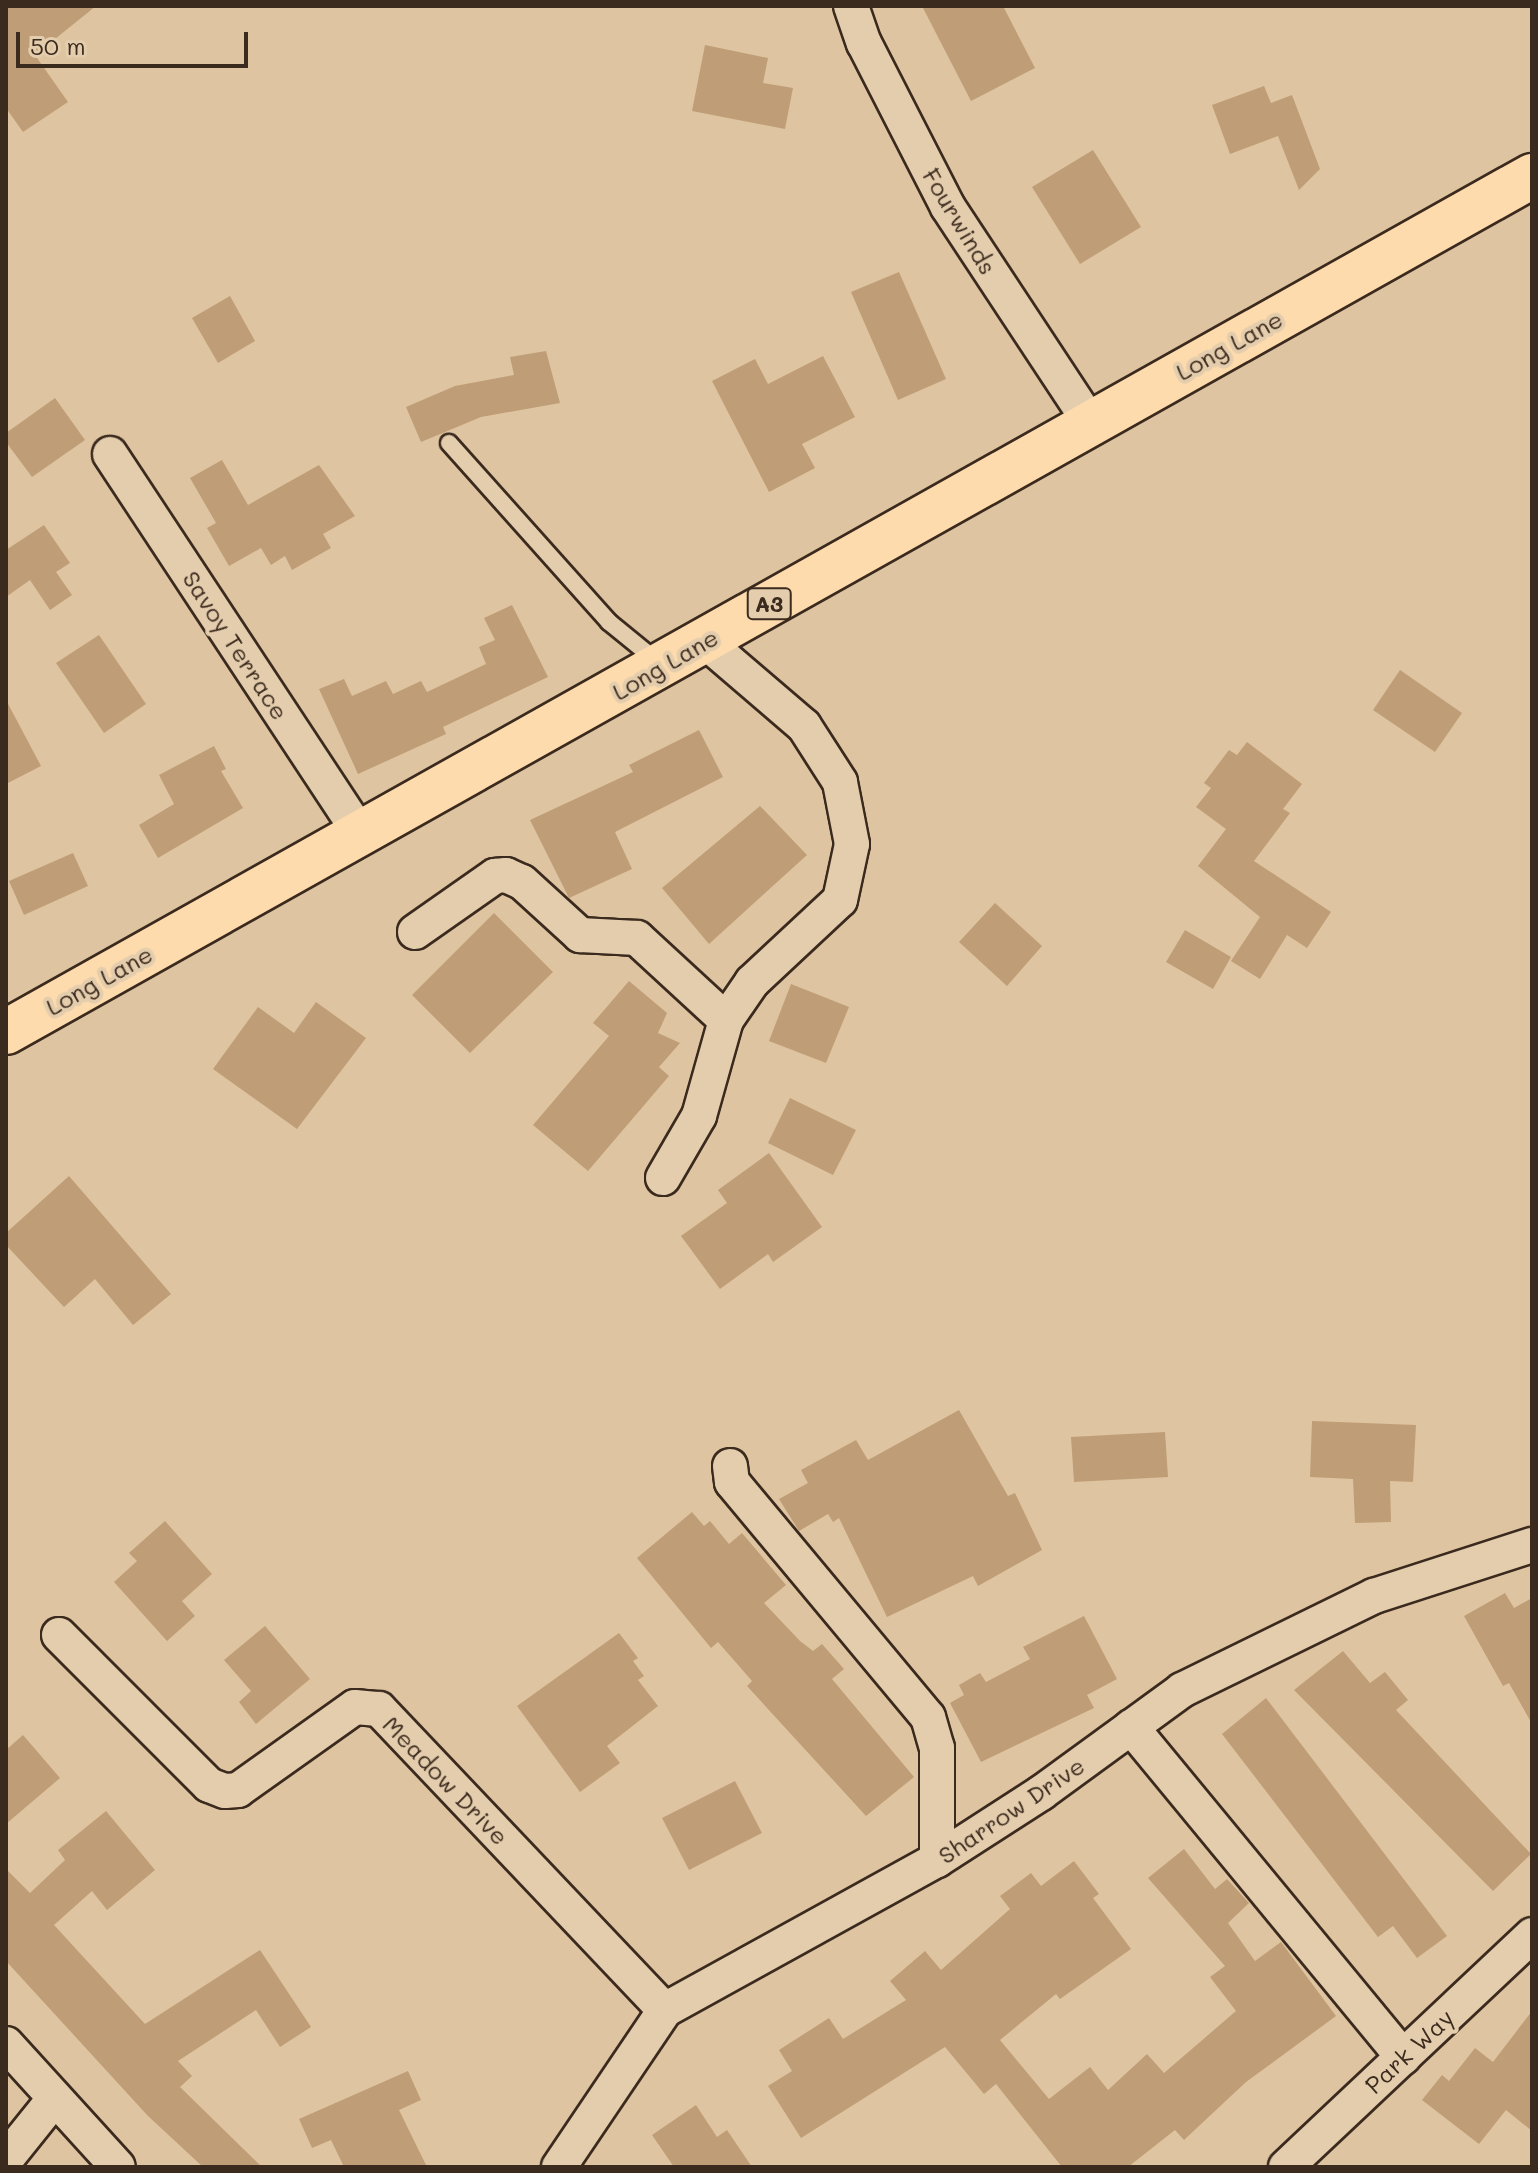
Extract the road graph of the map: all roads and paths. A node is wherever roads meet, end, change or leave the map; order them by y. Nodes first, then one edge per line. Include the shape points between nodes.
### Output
1 (851, 6) edge
2 (1532, 176) edge
3 (1091, 424) junction
4 (449, 443) dead end
5 (110, 454) dead end
6 (705, 641) junction
7 (662, 666) junction
8 (362, 836) junction
9 (415, 932) dead end
10 (726, 1020) junction
11 (6, 1032) edge
12 (663, 1178) dead end
13 (730, 1466) dead end
14 (1532, 1545) edge
15 (59, 1635) dead end
16 (1131, 1727) junction
17 (937, 1860) junction
18 (1532, 1935) edge
19 (665, 2010) junction
20 (6, 2044) edge
21 (1403, 2057) junction
22 (55, 2098) junction
23 (6, 2159) edge
24 (118, 2167) edge
25 (559, 2167) edge
26 (1286, 2167) edge

1 - 3 street, Fourwinds via 864,43 948,207
2 - 3 main road, Long Lane / A3
3 - 6 main road, Long Lane / A3
4 - 7 lane via 609,622
5 - 8 street, Savoy Terrace
6 - 7 main road, Long Lane / A3
6 - 10 street via 804,726 840,782 852,844 840,900 752,982
7 - 8 main road, Long Lane / A3
8 - 11 main road, Long Lane / A3
9 - 10 street via 495,876 506,875 522,882 580,935 637,938
10 - 12 street via 699,1116
13 - 17 street via 732,1482 928,1717 937,1748
14 - 16 street, Sharrow Drive via 1374,1596 1182,1690
15 - 19 street, Meadow Drive via 209,1785 225,1791 238,1790 355,1707 379,1709
16 - 17 street, Sharrow Drive
16 - 21 street
17 - 19 street, Sharrow Drive
18 - 21 street, Park Way
19 - 25 street, Sharrow Drive
20 - 22 street
21 - 26 street, Park Way
22 - 23 street
22 - 24 street

